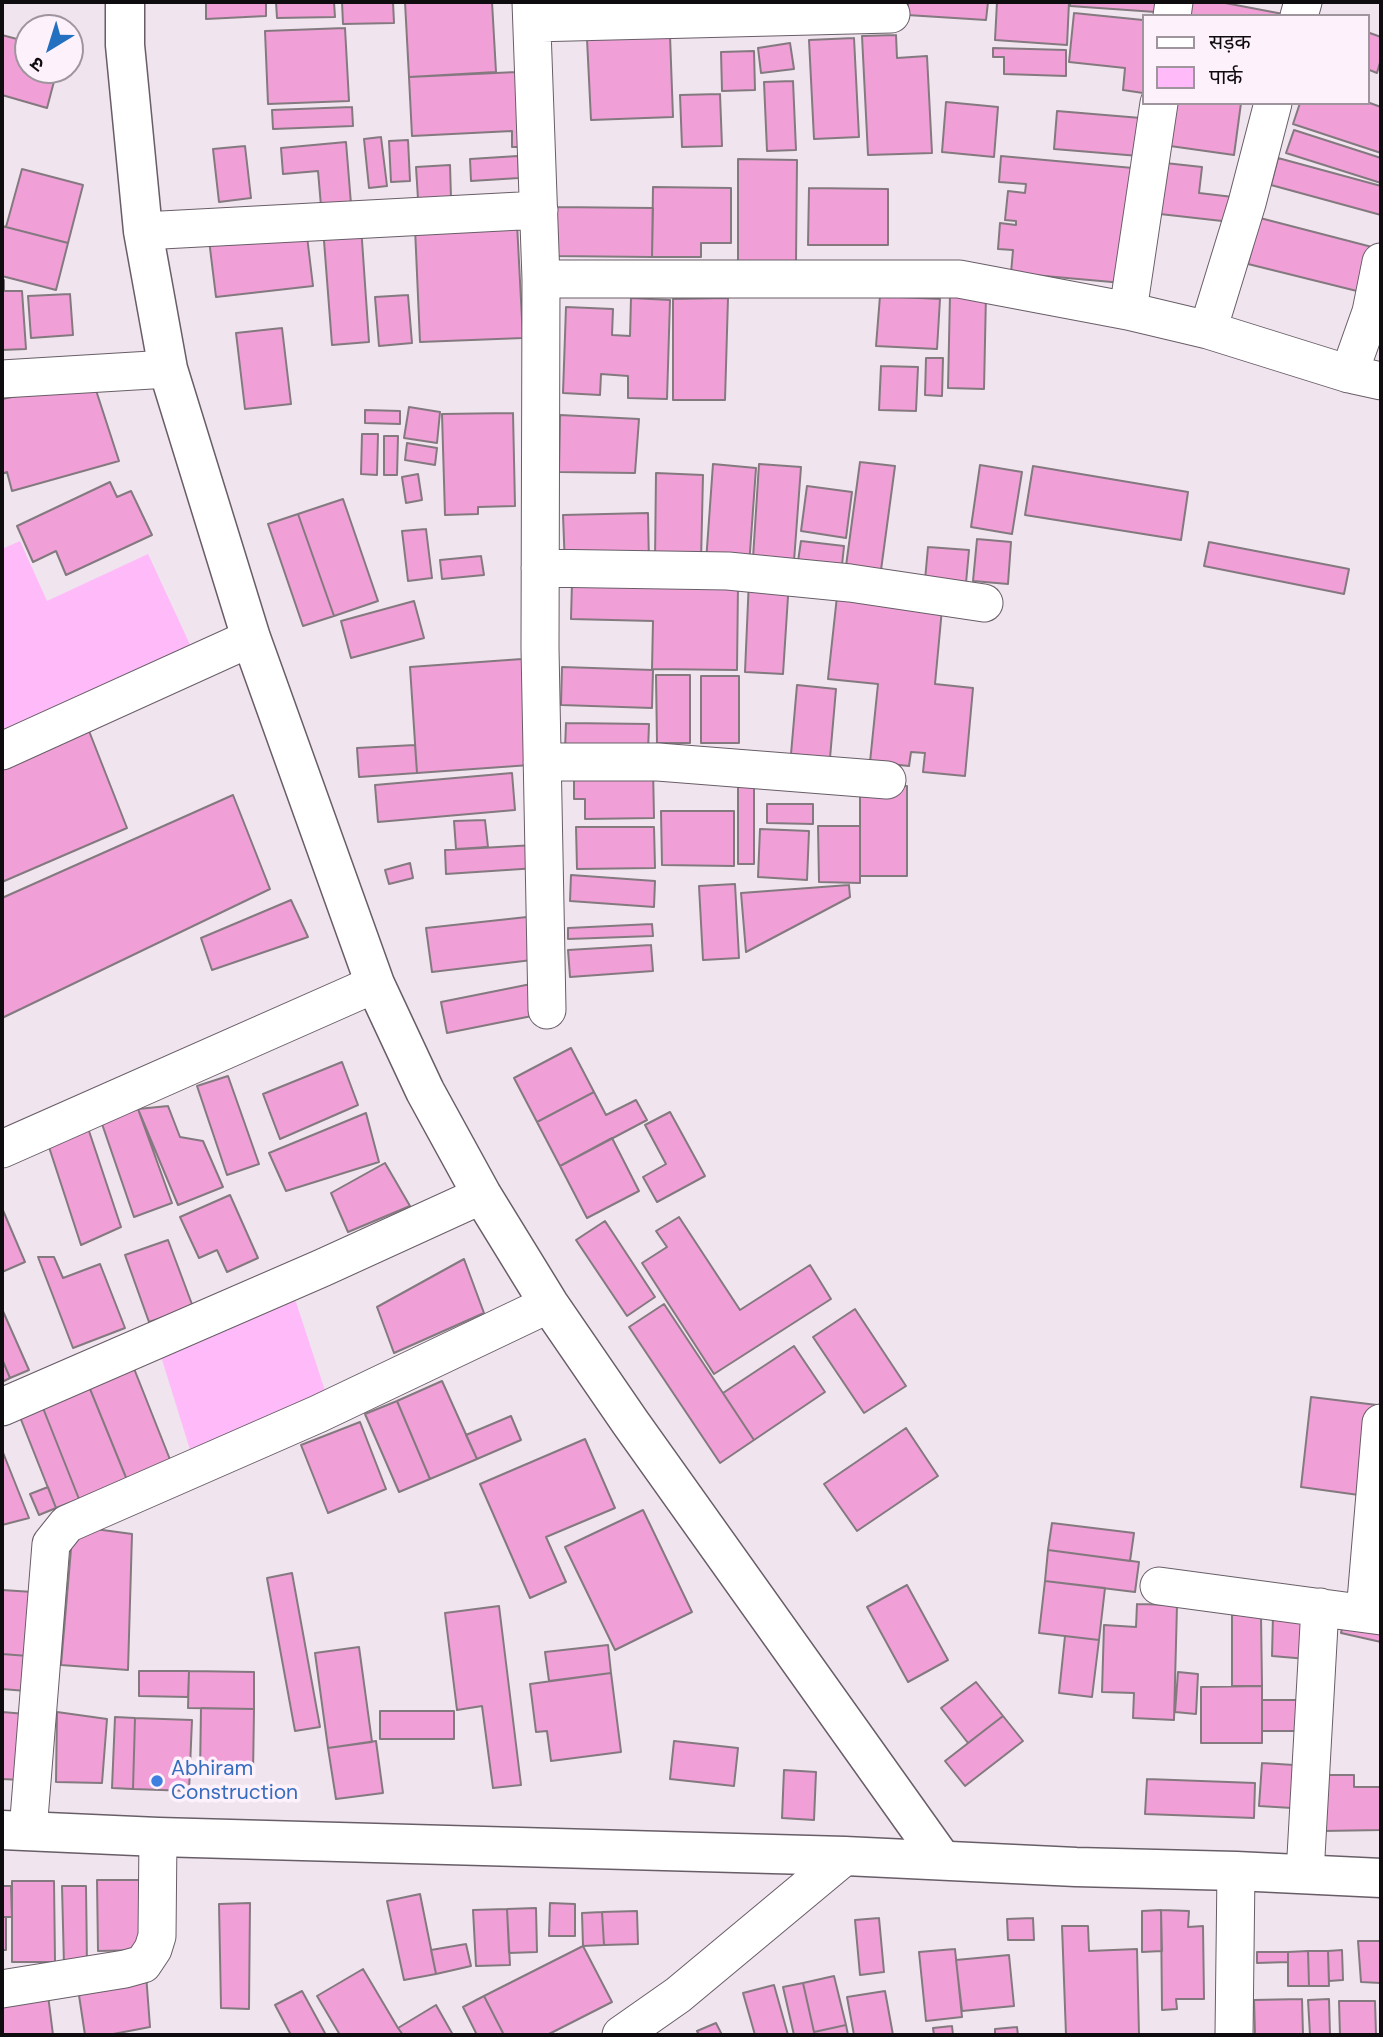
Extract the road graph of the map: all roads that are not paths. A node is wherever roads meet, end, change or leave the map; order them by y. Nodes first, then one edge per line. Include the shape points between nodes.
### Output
1 (125, 2) edge
2 (532, 12) edge
3 (891, 14) dead end
4 (1159, 105) edge
5 (1272, 105) edge
6 (539, 210) junction
7 (143, 231) junction
8 (1381, 262) edge
9 (541, 279) junction
10 (1128, 312) junction
11 (1208, 330) junction
12 (167, 369) junction
13 (1365, 377) edge
14 (2, 379) edge
15 (540, 568) junction
16 (984, 603) dead end
17 (251, 638) junction
18 (2, 751) edge
19 (542, 762) junction
20 (887, 780) dead end
21 (375, 984) junction
22 (547, 1010) dead end
23 (2, 1149) edge
24 (482, 1195) junction
25 (549, 1304) junction
26 (2, 1407) edge
27 (1381, 1423) edge
28 (1158, 1586) dead end
29 (1320, 1607) junction
30 (1373, 1614) edge
31 (15, 1831) edge
32 (158, 1837) junction
33 (845, 1856) junction
34 (942, 1860) junction
35 (1236, 1871) junction
36 (1305, 1874) junction
37 (1381, 1878) edge
38 (2, 1989) edge
39 (621, 2035) edge
40 (1234, 2035) edge

1 - 7 main road
2 - 3 street
2 - 6 street
4 - 10 street
5 - 11 street
6 - 7 street
6 - 9 street
7 - 12 main road
8 - 13 street
9 - 10 street via 959,279
9 - 15 street
10 - 11 street
11 - 13 street
12 - 14 street
12 - 17 main road
15 - 16 street via 728,571
15 - 19 street
17 - 18 street
17 - 21 main road
19 - 20 street via 658,762
19 - 22 street
21 - 23 street
21 - 24 main road via 425,1091
24 - 25 main road
24 - 26 street
25 - 31 street via 318,1414 67,1524 51,1544
25 - 34 main road
27 - 30 street
28 - 29 street
29 - 30 street
29 - 36 street
31 - 32 main road
32 - 33 main road
32 - 38 street via 157,1936 143,1964
33 - 34 main road
33 - 39 street via 678,1995
34 - 35 main road
35 - 36 main road
35 - 40 street
36 - 37 main road

